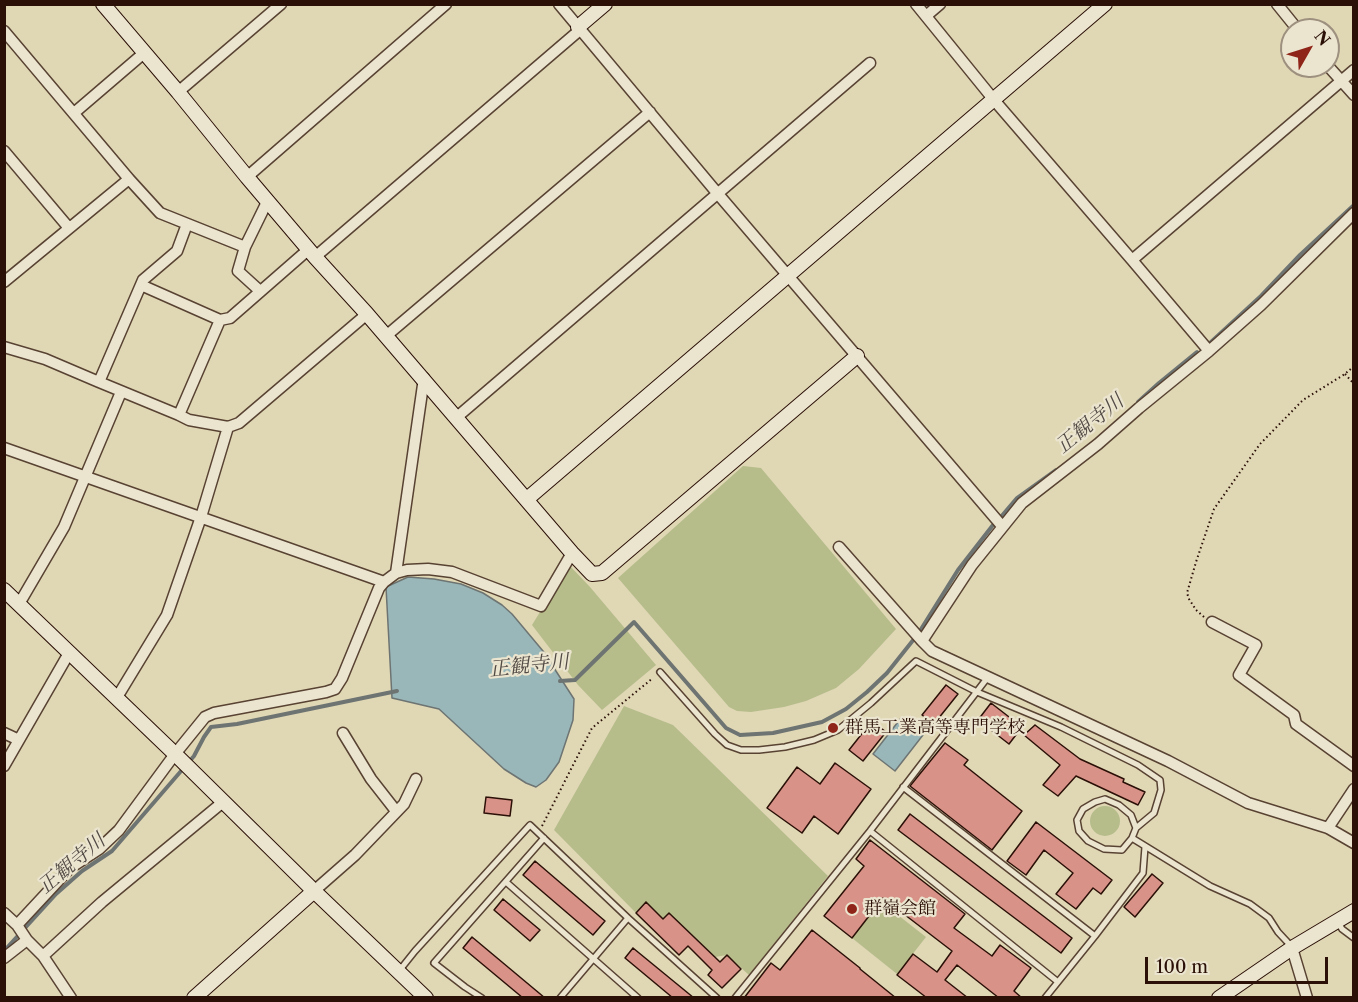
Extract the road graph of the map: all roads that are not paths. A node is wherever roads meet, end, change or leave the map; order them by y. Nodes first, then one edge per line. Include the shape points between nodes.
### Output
1 (280, 4) edge
2 (446, 4) edge
3 (559, 4) edge
4 (605, 4) edge
5 (916, 4) edge
6 (940, 4) edge
7 (1105, 4) edge
8 (1277, 4) edge
9 (110, 7) edge
10 (926, 16) junction
11 (1288, 18) edge
12 (580, 28) junction
13 (4, 31) edge
14 (144, 53) junction
15 (870, 63) dead end
16 (1353, 70) edge
17 (1338, 78) edge
18 (1341, 81) junction
19 (178, 92) junction
20 (1353, 95) edge
21 (994, 100) junction
22 (650, 112) junction
23 (74, 113) junction
24 (4, 151) edge
25 (247, 177) junction
26 (129, 179) junction
27 (718, 194) junction
28 (268, 200) junction
29 (1353, 213) edge
30 (187, 224) junction
31 (69, 228) junction
32 (245, 247) junction
33 (312, 253) junction
34 (1132, 260) junction
35 (788, 275) junction
36 (5, 280) edge
37 (141, 285) junction
38 (260, 291) junction
39 (367, 314) junction
40 (220, 320) junction
41 (386, 336) junction
42 (4, 347) edge
43 (1209, 351) junction
44 (857, 356) junction
45 (424, 378) junction
46 (99, 381) junction
47 (121, 392) junction
48 (179, 415) junction
49 (457, 417) junction
50 (228, 428) junction
51 (4, 448) edge
52 (84, 476) junction
53 (527, 499) junction
54 (201, 517) junction
55 (1002, 526) junction
56 (839, 547) dead end
57 (572, 553) junction
58 (396, 573) junction
59 (384, 582) junction
60 (4, 590) edge
61 (19, 604) junction
62 (1212, 622) road end
63 (922, 641) junction
64 (69, 653) junction
65 (660, 672) road end
66 (988, 677) junction
67 (977, 692) junction
68 (117, 699) junction
69 (4, 733) edge
70 (343, 733) dead end
71 (19, 740) junction
72 (175, 754) junction
73 (4, 766) edge
74 (1353, 766) edge
75 (416, 779) dead end
76 (903, 787) junction
77 (1353, 789) edge
78 (223, 802) junction
79 (396, 811) junction
80 (1136, 828) junction
81 (1328, 828) junction
82 (870, 831) junction
83 (544, 838) junction
84 (1132, 838) junction
85 (1353, 843) edge
86 (1145, 847) junction
87 (506, 882) junction
88 (314, 891) junction
89 (1353, 911) edge
90 (4, 913) edge
91 (628, 918) junction
92 (1337, 921) junction
93 (16, 925) junction
94 (1095, 936) junction
95 (1353, 938) edge
96 (27, 940) junction
97 (1292, 948) junction
98 (42, 956) junction
99 (4, 957) edge
100 (594, 959) junction
101 (398, 972) junction
102 (1058, 982) junction
103 (71, 998) edge
104 (194, 998) edge
105 (426, 998) edge
106 (482, 998) edge
107 (560, 998) edge
108 (638, 998) edge
109 (717, 998) edge
110 (735, 998) edge
111 (1045, 998) edge
112 (1219, 998) edge
113 (1307, 998) edge

1 - 19 street
2 - 25 street
3 - 12 street
4 - 12 street
5 - 10 street
6 - 10 street
7 - 21 street
8 - 11 street
9 - 14 street
10 - 21 street
12 - 22 street
12 - 33 street
13 - 23 street
14 - 19 street
14 - 23 street
15 - 27 street
16 - 18 street
17 - 18 street
18 - 20 street
18 - 34 street
19 - 25 street
21 - 34 street
21 - 35 street
22 - 27 street
22 - 41 street
23 - 26 street
24 - 31 street
25 - 28 street
26 - 30 street via 160,213
26 - 31 street
27 - 35 street
27 - 49 street
28 - 32 street
28 - 33 street
29 - 43 street via 1262,305
30 - 32 street
30 - 37 street via 177,250
31 - 36 street
32 - 38 street via 238,271
33 - 38 street
33 - 39 street
34 - 43 street
35 - 44 street
35 - 53 street
37 - 40 street
37 - 46 street
38 - 40 street via 230,318
39 - 41 street
39 - 50 street via 239,423
40 - 48 street
41 - 45 street
42 - 46 street
43 - 55 street via 1022,503
44 - 55 street
44 - 57 street via 602,573 592,574
45 - 49 street
45 - 58 street
46 - 47 street
47 - 48 street
47 - 52 street
48 - 50 street
49 - 53 street
50 - 54 street
51 - 52 street
52 - 54 street
52 - 61 street via 64,527
53 - 57 street
54 - 59 street
54 - 68 street via 167,615
55 - 63 street
56 - 63 street
57 - 58 street via 541,606 452,572 428,569
58 - 59 street
59 - 72 street via 335,689 214,713 205,717
60 - 61 street
61 - 64 street
62 - 74 street via 1256,645 1239,675 1294,715 1296,724
63 - 66 street via 932,651
64 - 68 street
64 - 71 street
65 - 67 lane via 715,734 727,745 741,750 785,747 838,730 916,661
66 - 67 lane
66 - 81 street via 1248,803
67 - 76 lane
67 - 80 lane via 1061,727 1161,780 1154,813
68 - 72 street
69 - 71 street
70 - 79 street
71 - 73 street
72 - 78 street
72 - 93 street via 119,830 99,849 69,868
75 - 79 street via 404,804
76 - 82 lane
76 - 94 lane
77 - 81 street
78 - 88 street
78 - 98 street
79 - 88 street
80 - 84 lane
80 - 84 lane via 1131,815 1105,799 1083,808 1077,820 1079,831 1088,841 1104,849 1122,850
81 - 85 street
82 - 102 lane
82 - 110 lane
83 - 87 lane
83 - 91 lane
83 - 101 lane via 530,825
84 - 86 lane
86 - 94 lane via 1143,873
86 - 97 lane via 1210,886 1250,904 1269,918
87 - 100 lane
87 - 106 lane via 434,963
88 - 101 street
88 - 104 street
89 - 92 street
90 - 93 street
91 - 100 lane
91 - 109 lane
92 - 95 lane
92 - 97 street
93 - 96 street
94 - 102 lane
96 - 98 street
96 - 99 street
97 - 112 street
97 - 113 street
98 - 103 street
100 - 107 lane
100 - 108 lane
101 - 105 street
102 - 111 lane

